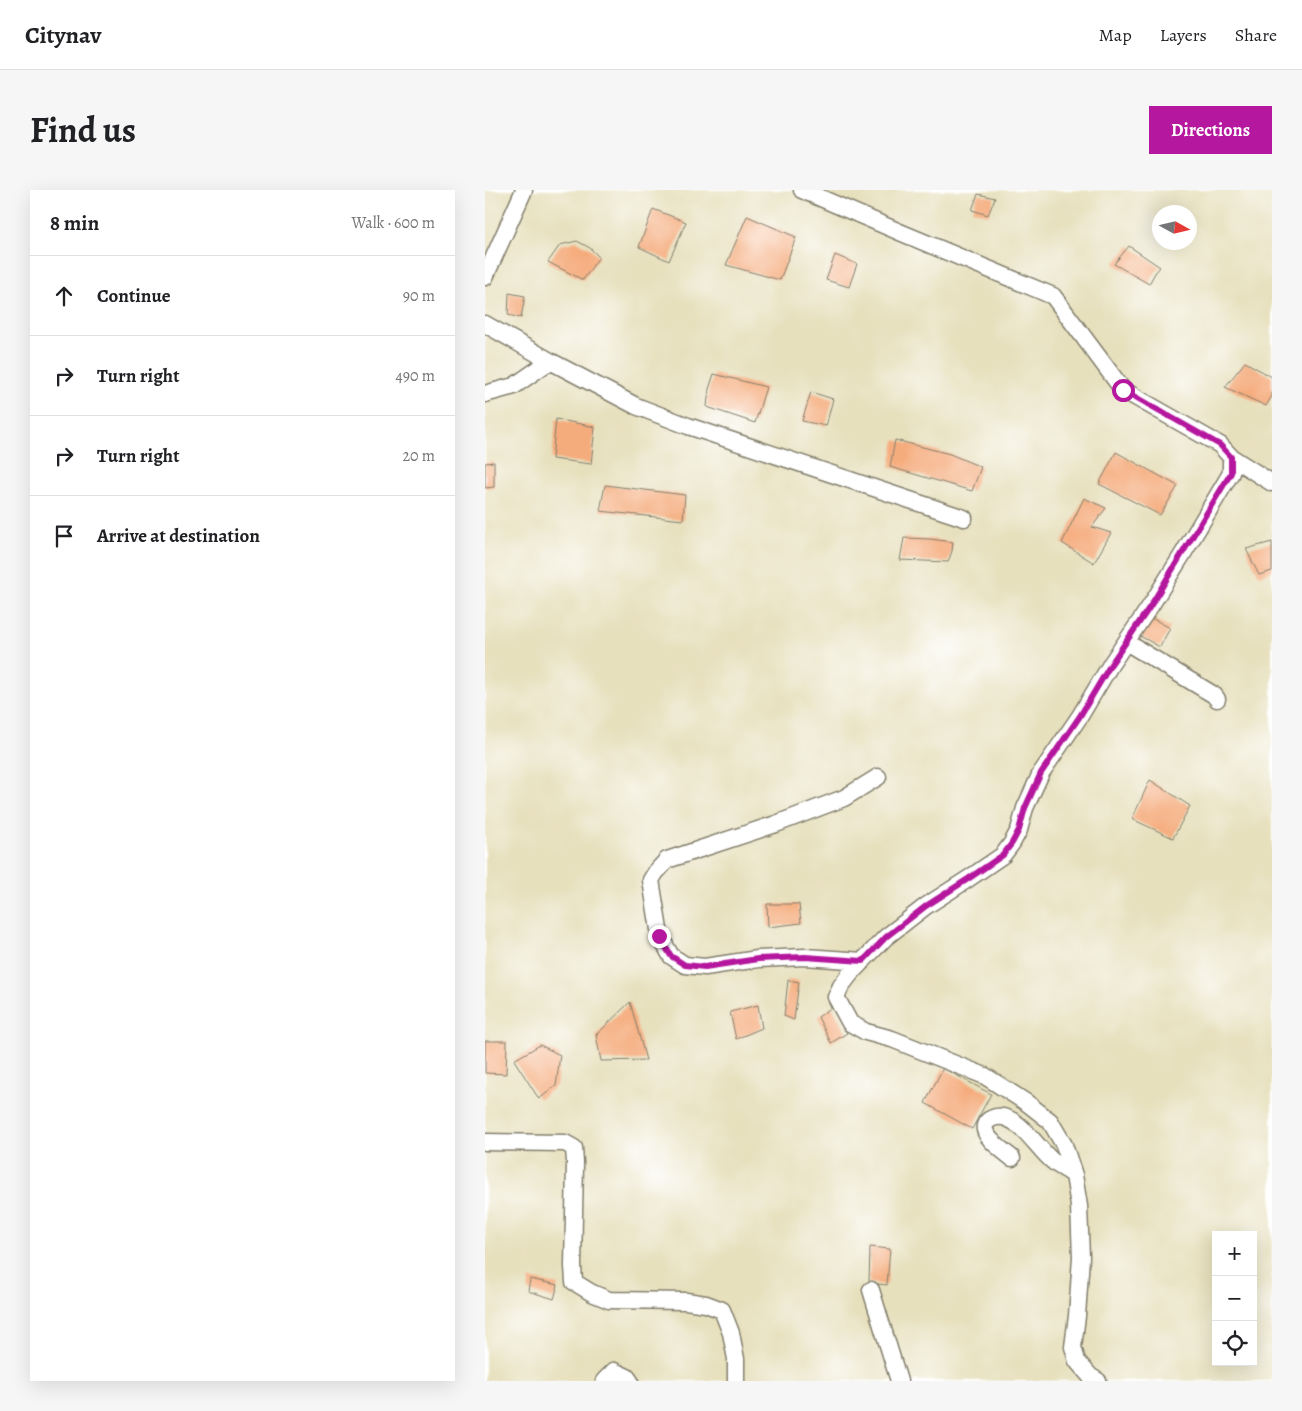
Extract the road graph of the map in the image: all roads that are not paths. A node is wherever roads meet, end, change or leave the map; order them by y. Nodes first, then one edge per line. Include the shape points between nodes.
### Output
1 (524, 190) edge
2 (802, 190) edge
3 (485, 277) edge
4 (485, 324) edge
5 (550, 361) junction
6 (485, 394) edge
7 (1231, 457) junction
8 (1272, 483) edge
9 (963, 518) dead end
10 (1125, 642) junction
11 (1217, 700) dead end
12 (878, 777) dead end
13 (863, 961) junction
14 (485, 1142) edge
15 (1011, 1158) dead end
16 (1074, 1175) junction
17 (871, 1290) dead end
18 (604, 1381) edge
19 (629, 1381) edge
20 (736, 1381) edge
21 (899, 1381) edge
22 (1098, 1381) edge

1 - 3 street
2 - 7 street via 1053,296 1123,390 1220,445
4 - 5 street
5 - 6 street via 514,386
5 - 9 street via 636,406 688,426
7 - 8 street
7 - 10 street via 1231,473
10 - 11 street via 1214,695
10 - 13 street via 1041,773 1019,830 1003,855 926,906 886,937
12 - 13 street via 844,798 667,860 651,880 659,936 671,956 685,965 705,967 758,959 805,957
13 - 16 street via 841,986 836,997 850,1023 866,1032 985,1076 1027,1103 1050,1121 1064,1145
14 - 20 street via 565,1143 574,1148 574,1282 609,1300 686,1301 723,1310 737,1359
15 - 16 street via 987,1137 985,1126 991,1119 1003,1118 1020,1126 1054,1162
16 - 22 street via 1081,1257 1073,1347 1077,1361
17 - 21 street
18 - 19 street via 614,1371

